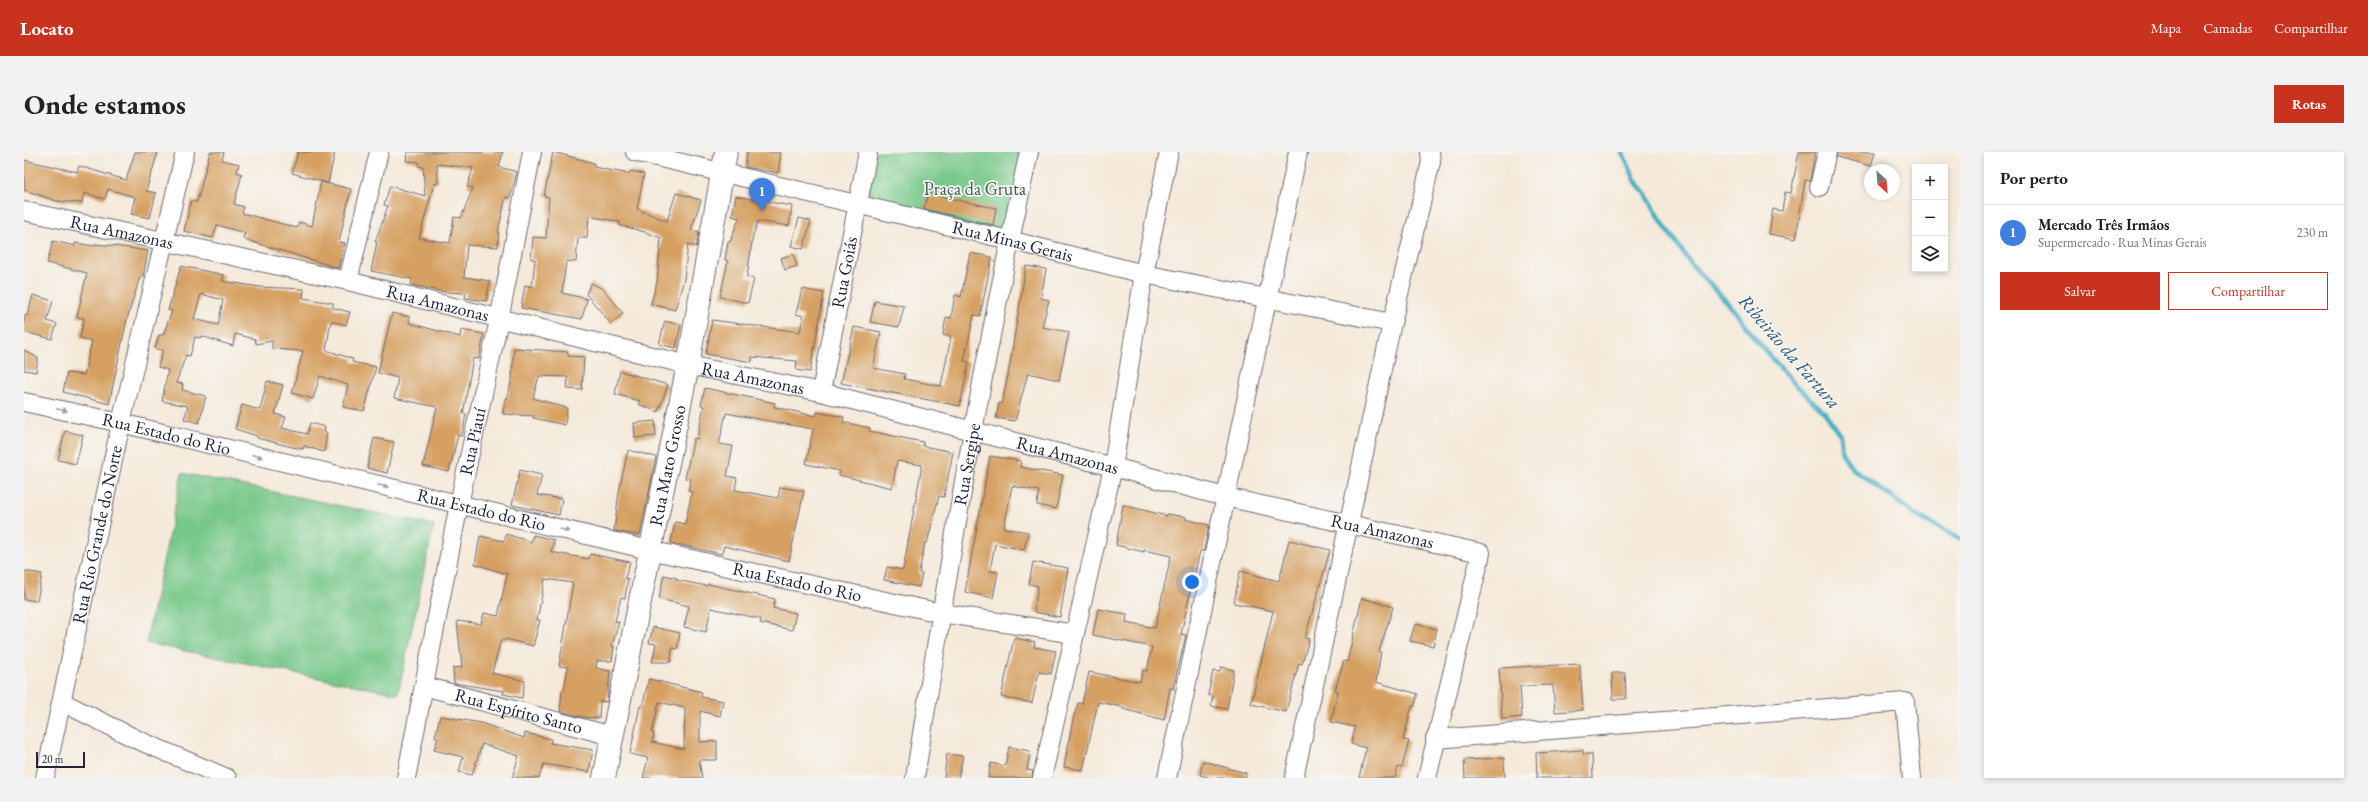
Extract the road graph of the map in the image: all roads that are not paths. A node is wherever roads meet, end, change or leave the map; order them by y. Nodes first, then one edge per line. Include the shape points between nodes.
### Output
1 (185, 152) edge
2 (378, 152) edge
3 (532, 152) edge
4 (635, 152) edge
5 (868, 152) edge
6 (1028, 152) edge
7 (1169, 152) edge
8 (1298, 152) edge
9 (1827, 152) edge
10 (1431, 157) edge
11 (724, 162) edge
12 (1819, 187) dead end
13 (857, 205) junction
14 (24, 211) edge
15 (1009, 240) junction
16 (165, 242) junction
17 (1144, 274) junction
18 (348, 281) junction
19 (1267, 300) junction
20 (499, 320) junction
21 (1392, 323) junction
22 (688, 365) junction
23 (820, 392) junction
24 (24, 402) edge
25 (121, 423) junction
26 (973, 430) junction
27 (1113, 466) junction
28 (1225, 497) junction
29 (459, 504) junction
30 (1350, 526) junction
31 (649, 550) junction
32 (941, 613) junction
33 (1075, 634) junction
34 (424, 686) junction
35 (62, 702) junction
36 (612, 736) junction
37 (1435, 739) junction
38 (45, 778) edge
39 (227, 778) edge
40 (406, 778) edge
41 (604, 778) edge
42 (915, 778) edge
43 (1042, 778) edge
44 (1167, 778) edge
45 (1294, 778) edge
46 (1427, 778) edge
47 (1912, 778) edge

1 - 16 street, Rua Rio Grande do Norte
2 - 18 street
3 - 20 street, Rua Piauí
4 - 11 street, Rua Minas Gerais
5 - 13 street, Rua Goiás
6 - 15 street, Rua Sergipe
7 - 17 street
8 - 19 street
9 - 12 street
10 - 21 street
11 - 13 street, Rua Minas Gerais
11 - 22 street, Rua Mato Grosso
13 - 15 street, Rua Minas Gerais
13 - 23 street, Rua Goiás
14 - 16 street, Rua Amazonas
15 - 17 street, Rua Minas Gerais
15 - 26 street, Rua Sergipe
16 - 18 street, Rua Amazonas
16 - 25 street, Rua Rio Grande do Norte
17 - 19 street, Rua Minas Gerais
17 - 27 street
18 - 20 street, Rua Amazonas
19 - 21 street, Rua Minas Gerais
19 - 28 street
20 - 22 street, Rua Amazonas
20 - 29 street, Rua Piauí
21 - 30 street
22 - 23 street, Rua Amazonas
22 - 31 street, Rua Mato Grosso
23 - 26 street, Rua Amazonas
24 -> 25 street, Rua Estado do Rio
25 -> 29 street, Rua Estado do Rio
25 - 35 street, Rua Rio Grande do Norte
26 - 27 street, Rua Amazonas
26 - 32 street, Rua Sergipe
27 - 28 street, Rua Amazonas
27 - 33 street
28 - 30 street, Rua Amazonas
28 - 44 street
29 -> 31 street, Rua Estado do Rio
29 - 34 street, Rua Piauí
30 - 37 street, Rua Amazonas via 1481,553
30 - 45 street
31 - 32 street, Rua Estado do Rio
31 - 36 street, Rua Mato Grosso
32 - 33 street, Rua Estado do Rio
32 - 42 street, Rua Sergipe
33 - 43 street
34 - 36 street, Rua Espírito Santo
34 - 40 street, Rua Piauí
35 - 38 street, Rua Rio Grande do Norte
35 - 39 street via 138,740
36 - 41 street, Rua Mato Grosso
37 - 46 street
37 - 47 street via 1905,702

